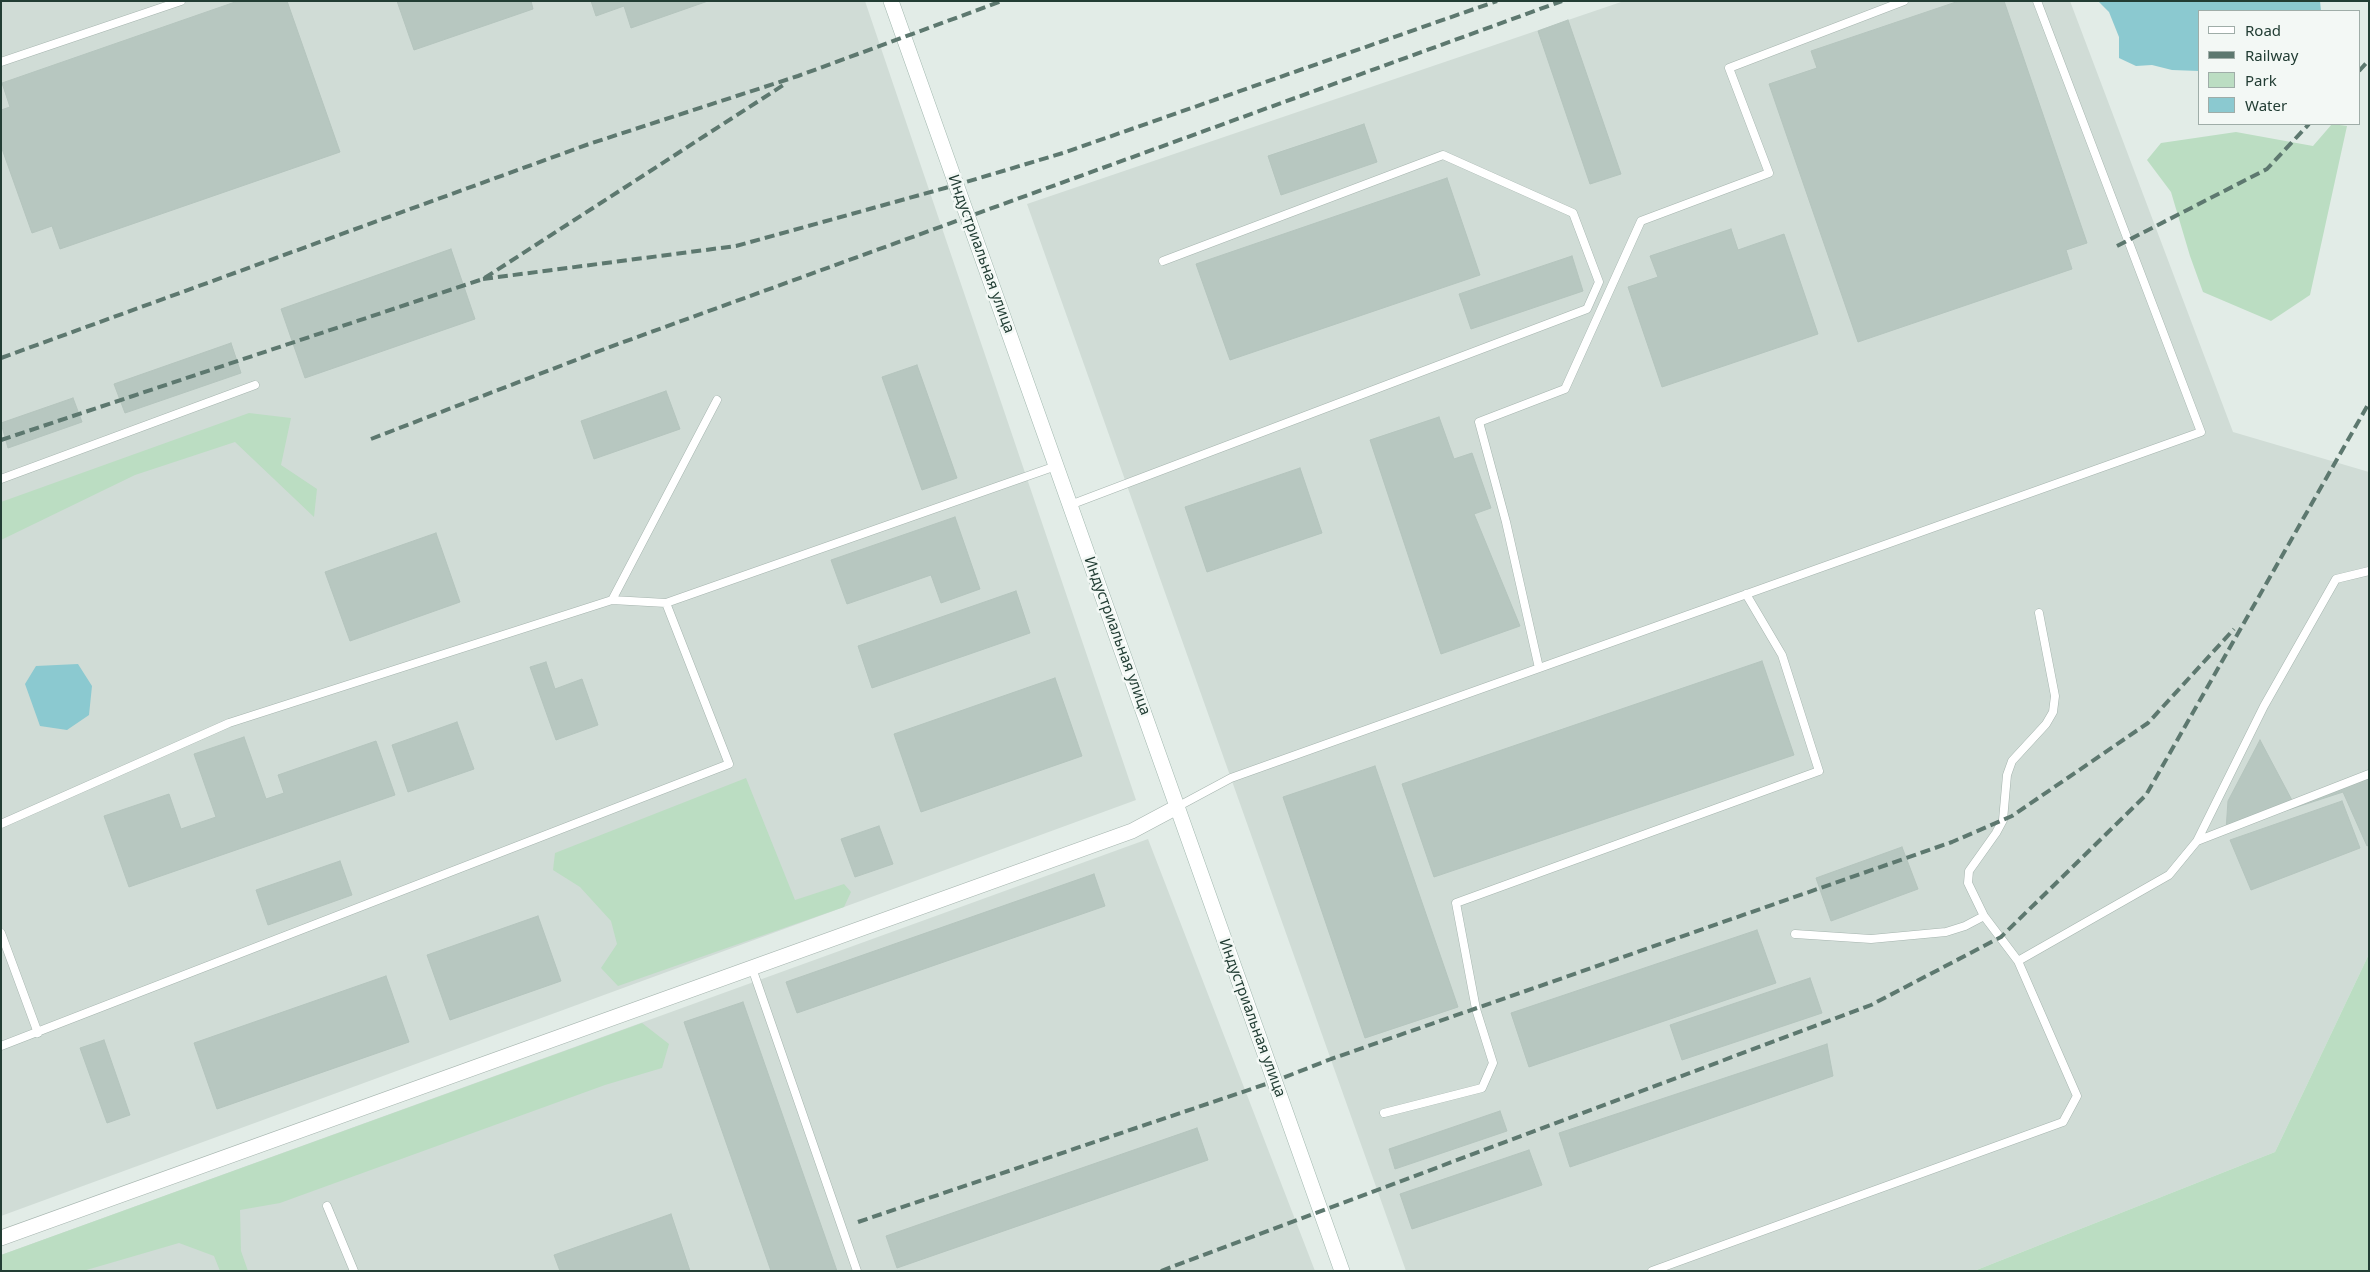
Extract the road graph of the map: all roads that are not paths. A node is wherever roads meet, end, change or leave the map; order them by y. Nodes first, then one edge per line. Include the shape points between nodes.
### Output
1 (181, 1) edge
2 (891, 1) edge
3 (1904, 1) edge
4 (2037, 1) edge
5 (1, 62) edge
6 (1163, 261) dead end
7 (255, 386) dead end
8 (717, 400) dead end
9 (1056, 466) junction
10 (1, 479) edge
11 (1070, 505) junction
12 (2369, 571) edge
13 (1746, 594) junction
14 (612, 600) junction
15 (666, 603) junction
16 (2039, 613) dead end
17 (1539, 668) junction
18 (2369, 774) edge
19 (1177, 806) junction
20 (1, 824) edge
21 (2197, 841) junction
22 (1984, 916) junction
23 (1, 933) edge
24 (1795, 934) dead end
25 (2018, 962) junction
26 (752, 968) junction
27 (38, 1033) junction
28 (1, 1046) edge
29 (1384, 1113) dead end
30 (327, 1206) dead end
31 (1, 1238) edge
32 (354, 1271) edge
33 (857, 1271) edge
34 (1342, 1271) edge
35 (1652, 1271) edge

1 - 5 lane
2 - 9 street, Индустриальная улица
3 - 17 lane via 1729,68 1769,172 1640,221 1565,390 1479,422 1506,522
4 - 13 lane via 2201,432
6 - 11 lane via 1443,155 1572,213 1599,282 1587,309
7 - 10 lane
8 - 14 lane
9 - 11 street, Индустриальная улица
9 - 15 lane
11 - 19 street, Индустриальная улица
12 - 21 lane via 2336,579 2264,706
13 - 17 lane
13 - 29 lane via 1782,655 1819,771 1456,903 1476,1009 1493,1062 1482,1088
14 - 15 lane
14 - 20 lane via 229,723
15 - 27 lane via 729,764
16 - 22 lane via 2055,696 2053,712 2012,761 2007,775 2003,820 1969,871 1968,882
17 - 19 lane via 1231,778
18 - 21 lane
19 - 26 street via 1132,831
19 - 34 street, Индустриальная улица
21 - 25 lane via 2170,875
22 - 24 lane via 1946,932 1871,939
22 - 25 lane
23 - 27 lane
25 - 35 lane via 2078,1096 2063,1122
26 - 31 street
26 - 33 lane
27 - 28 lane
30 - 32 lane

